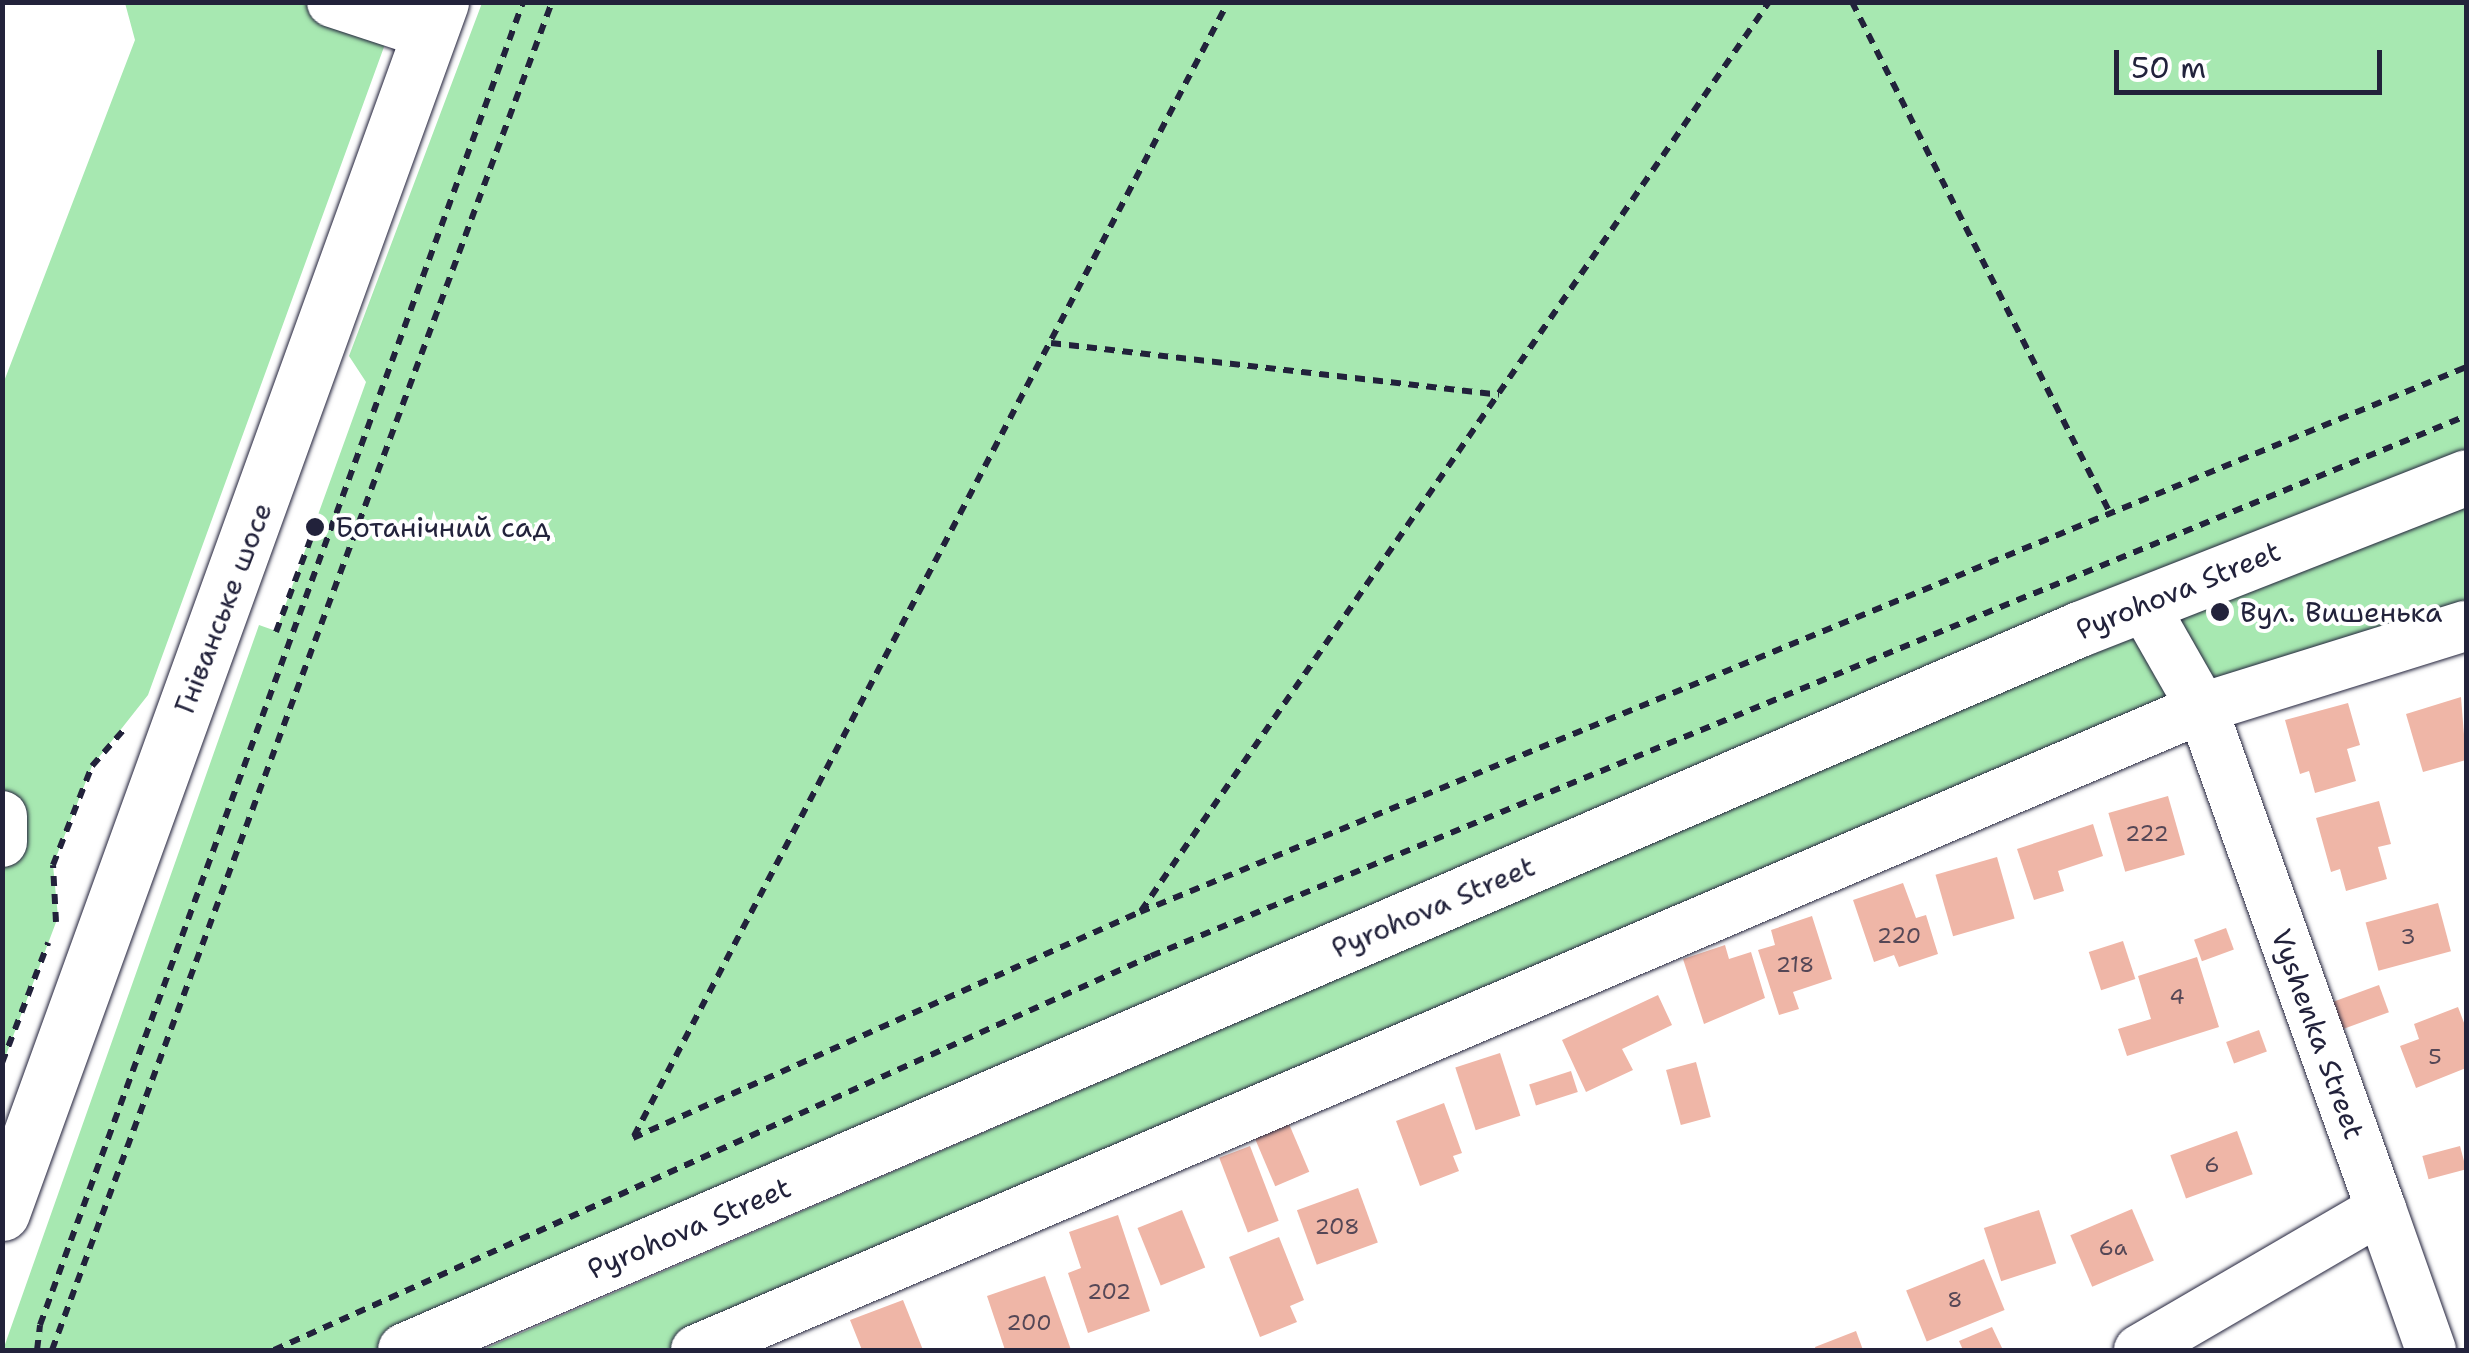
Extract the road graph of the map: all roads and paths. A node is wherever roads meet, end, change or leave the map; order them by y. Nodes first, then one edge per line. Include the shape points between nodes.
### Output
1 (332, 2) edge
2 (523, 2) edge
3 (552, 2) edge
4 (1228, 2) edge
5 (1769, 2) edge
6 (1852, 2) edge
7 (435, 18) edge
8 (1051, 343) junction
9 (2466, 367) edge
10 (1500, 395) junction
11 (2466, 416) edge
12 (2466, 477) edge
13 (2110, 514) junction
14 (315, 527) dead end
15 (2142, 603) junction
16 (2466, 626) edge
17 (276, 632) dead end
18 (2202, 708) junction
19 (138, 711) dead end
20 (2, 816) edge
21 (2, 842) edge
22 (1140, 912) junction
23 (2, 1063) edge
24 (2382, 1209) junction
25 (2, 1213) edge
26 (37, 1350) edge
27 (52, 1350) edge
28 (274, 1350) edge
29 (405, 1350) edge
30 (696, 1350) edge
31 (2139, 1350) edge
32 (2431, 1350) edge

1 - 7 street
2 - 26 path via 40,1325
3 - 27 path
4 - 8 path
5 - 10 path
6 - 13 path
7 - 25 main road, Гніванське шосе
8 - 10 path
8 - 22 path via 633,1138
9 - 13 path
10 - 22 path
11 - 28 path via 1151,956
12 - 15 main road, Pyrohova Street
13 - 22 path
14 - 17 path
15 - 18 street, Vyshenka Street
15 - 29 main road, Pyrohova Street
16 - 18 street
18 - 24 street, Vyshenka Street
18 - 30 street
19 - 23 path via 92,766 53,865 58,917
20 - 21 street
24 - 31 street
24 - 32 street, Vyshenka Street

